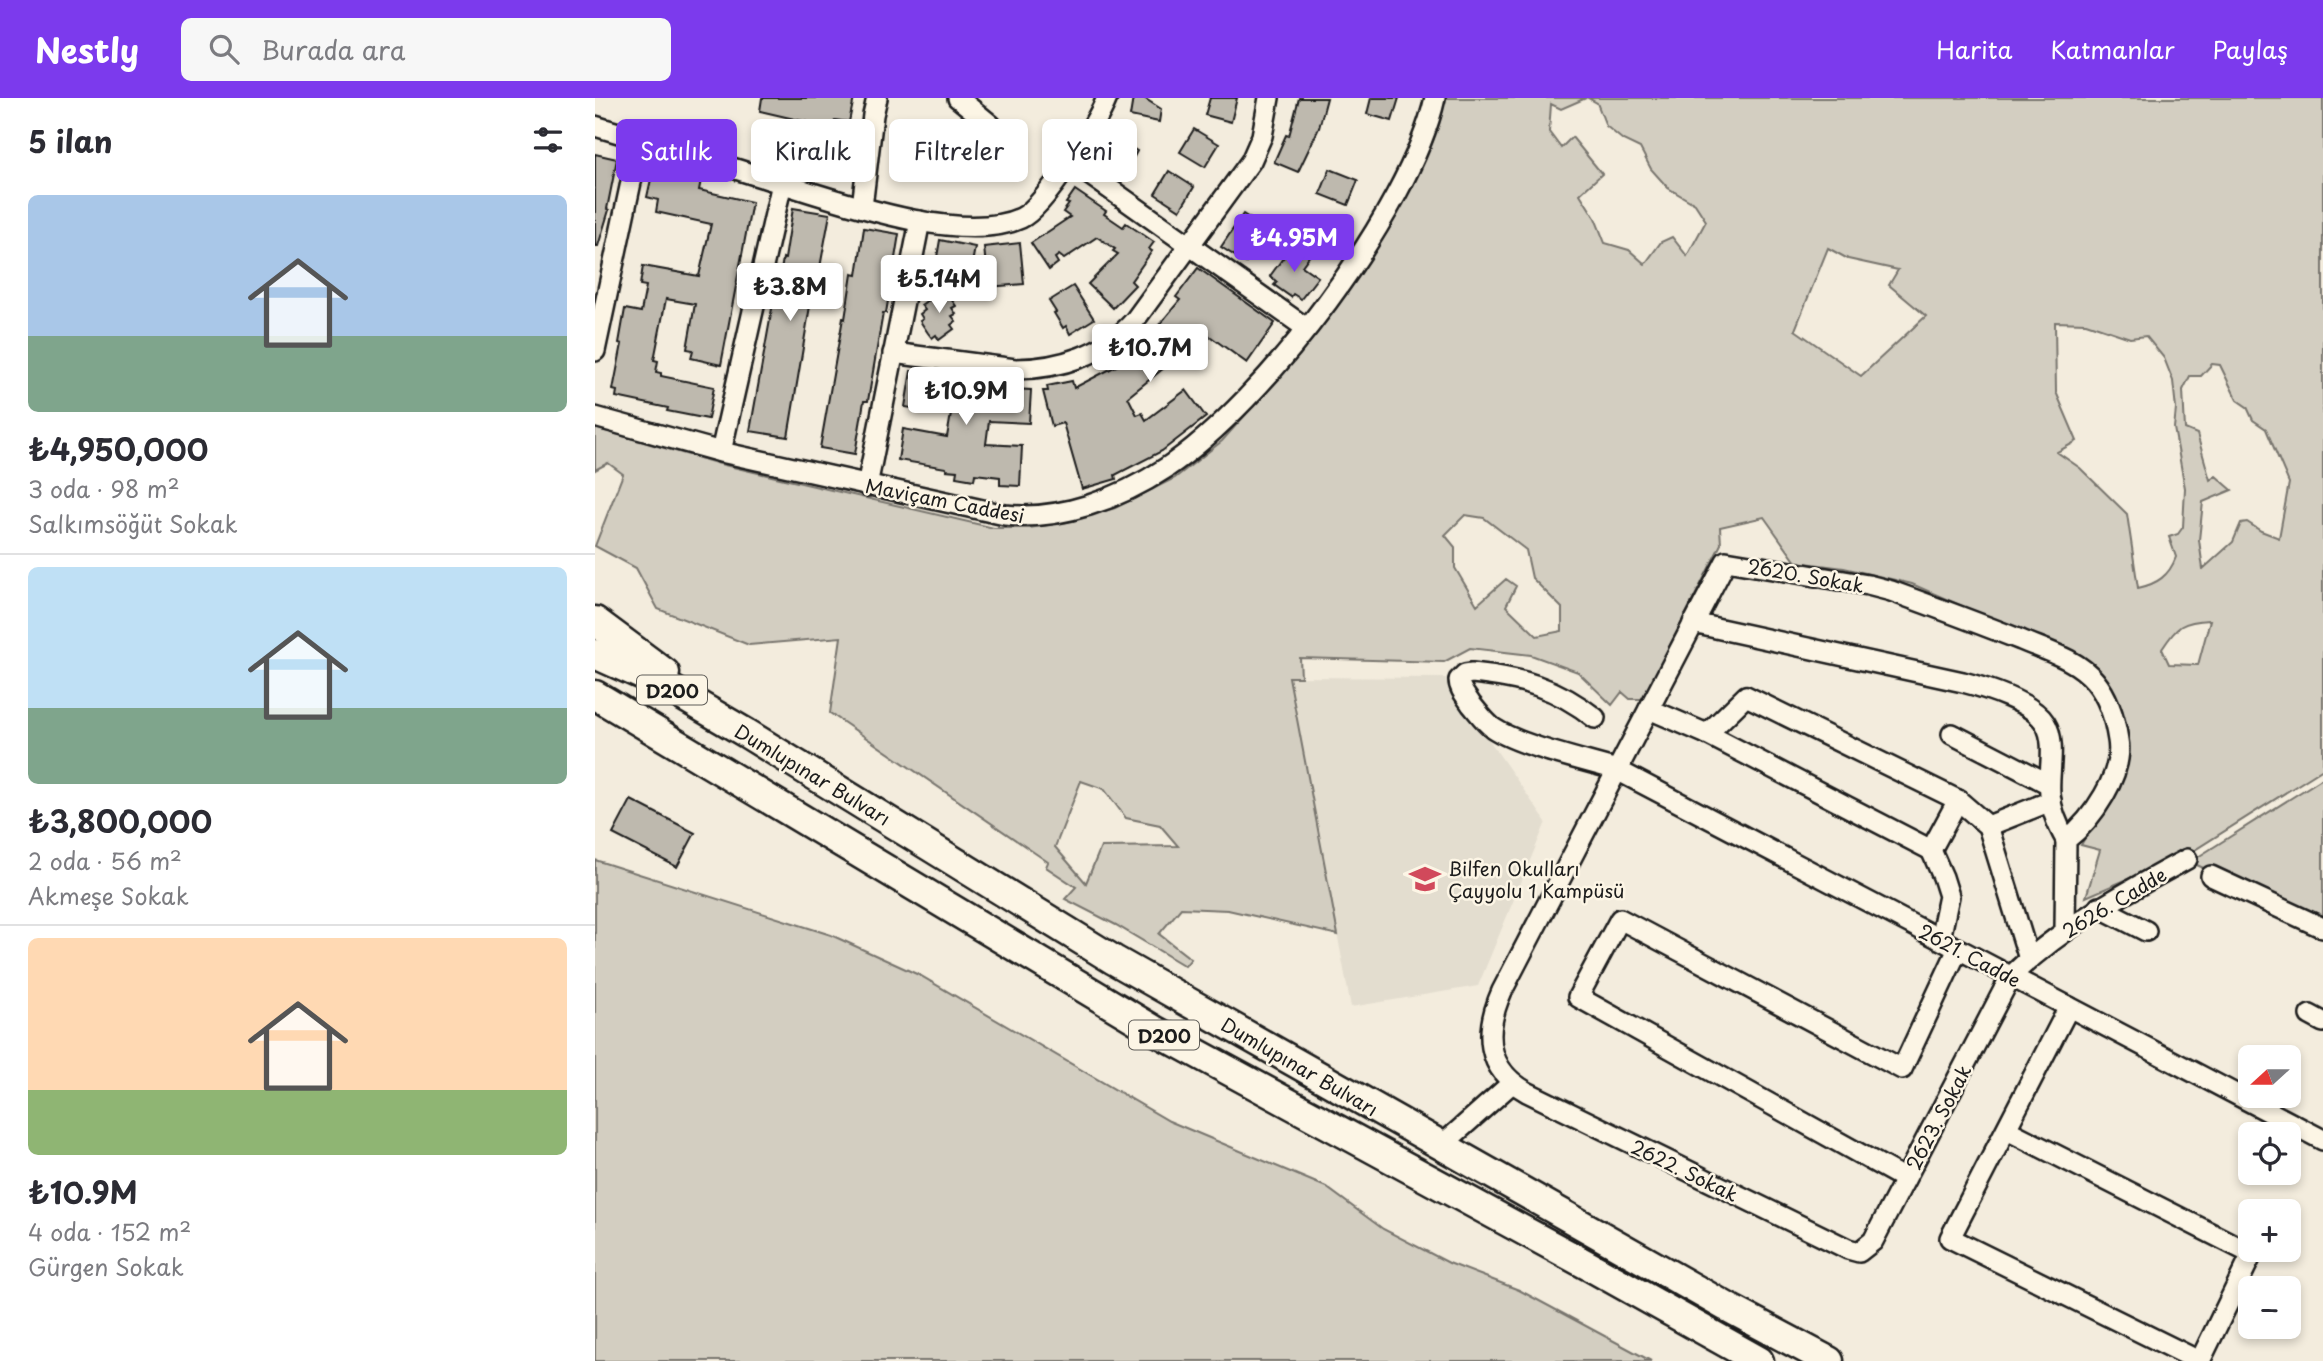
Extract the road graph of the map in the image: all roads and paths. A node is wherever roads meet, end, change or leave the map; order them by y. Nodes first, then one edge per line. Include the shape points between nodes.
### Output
1 (877, 98) edge
2 (958, 98) edge
3 (1107, 98) edge
4 (1269, 98) edge
5 (1435, 98) edge
6 (984, 119) edge
7 (1094, 119) edge
8 (595, 126) edge
9 (616, 132) edge
10 (737, 169) edge
11 (631, 182) edge
12 (1054, 182) edge
13 (1100, 182) edge
14 (782, 183) junction
15 (862, 207) junction
16 (920, 220) junction
17 (1189, 246) junction
18 (1306, 328) junction
19 (595, 351) edge
20 (893, 353) junction
21 (595, 417) edge
22 (721, 452) junction
23 (867, 485) junction
24 (595, 621) edge
25 (1693, 623) junction
26 (595, 654) edge
27 (595, 695) edge
28 (1649, 709) junction
29 (623, 713) junction
30 (595, 717) edge
31 (1595, 718) dead end
32 (746, 733) junction
33 (1707, 734) junction
34 (1952, 734) dead end
35 (1618, 770) junction
36 (2050, 793) junction
37 (1958, 800) junction
38 (1988, 826) junction
39 (2066, 840) junction
40 (1931, 850) junction
41 (2187, 859) dead end
42 (2211, 876) dead end
43 (2099, 907) junction
44 (2323, 928) edge
45 (2065, 930) junction
46 (2146, 930) dead end
47 (1940, 939) junction
48 (1958, 949) junction
49 (2029, 960) junction
50 (2011, 976) junction
51 (2069, 1007) junction
52 (1512, 1083) junction
53 (2007, 1130) junction
54 (2323, 1140) edge
55 (1441, 1146) junction
56 (1905, 1179) junction
57 (1859, 1252) joint
58 (1759, 1361) edge
59 (1829, 1361) edge
60 (2200, 1361) edge

1 - 15 street
2 - 6 street
3 - 7 street
4 - 17 street via 1262,136 1251,161
5 - 18 street, Maviçam Caddesi via 1400,187 1363,250
8 - 9 street
10 - 14 street
11 - 19 street
12 - 16 street via 1036,208 1012,222 971,226
13 - 17 street
14 - 15 street
14 - 22 street
15 - 16 street
16 - 20 street
17 - 18 street
17 - 20 street via 1123,334 1075,359 1015,369
18 - 23 street, Maviçam Caddesi via 1246,399 1195,446 1149,479 1104,499 1023,517
20 - 23 street
21 - 22 street, Maviçam Caddesi
22 - 23 street, Maviçam Caddesi
24 - 32 highway
25 - 28 street, 2620. Sokak
25 - 36 street via 1963,682 2011,699 2039,716 2047,727
25 - 39 street, 2620. Sokak via 1726,561 1883,588 2073,663 2095,681 2106,699 2120,757 2100,799
26 - 32 highway, Dumlupınar Bulvarı / D200 via 664,685
27 - 29 highway, Dumlupınar Bulvarı / D200
28 - 33 street
28 - 35 street, 2620. Sokak
29 - 30 highway
29 - 58 highway, Dumlupınar Bulvarı / D200 via 1154,1030
31 - 35 street, 2621. Cadde via 1532,682 1472,673 1459,680 1465,695 1496,730
32 - 55 highway, Dumlupınar Bulvarı / D200 via 1114,960
33 - 37 street via 1746,696
33 - 40 street
34 - 36 street
35 - 47 street, 2621. Cadde
35 - 52 street, 2620. Sokak via 1499,998 1492,1028 1493,1056
36 - 38 street
36 - 39 street
37 - 38 street
37 - 40 street
38 - 49 street
39 - 45 street
40 - 47 street via 1949,896
41 - 43 street, 2626. Cadde
42 - 44 street
43 - 45 street, 2626. Cadde
43 - 46 street
45 - 49 street, 2626. Cadde
47 - 48 street, 2621. Cadde
48 - 50 street, 2621. Cadde
48 - 56 street via 1902,1069 1619,919 1578,997
49 - 50 street, 2626. Cadde
50 - 51 street, 2621. Cadde
50 - 56 street, 2623. Sokak
51 - 53 street
51 - 54 street, 2621. Cadde
52 - 55 street
52 - 57 street, 2622. Sokak
53 - 60 street via 2252,1254
53 - 60 street via 1950,1238
55 - 59 highway, Dumlupınar Bulvarı / D200
56 - 57 street, 2623. Sokak via 1873,1241

